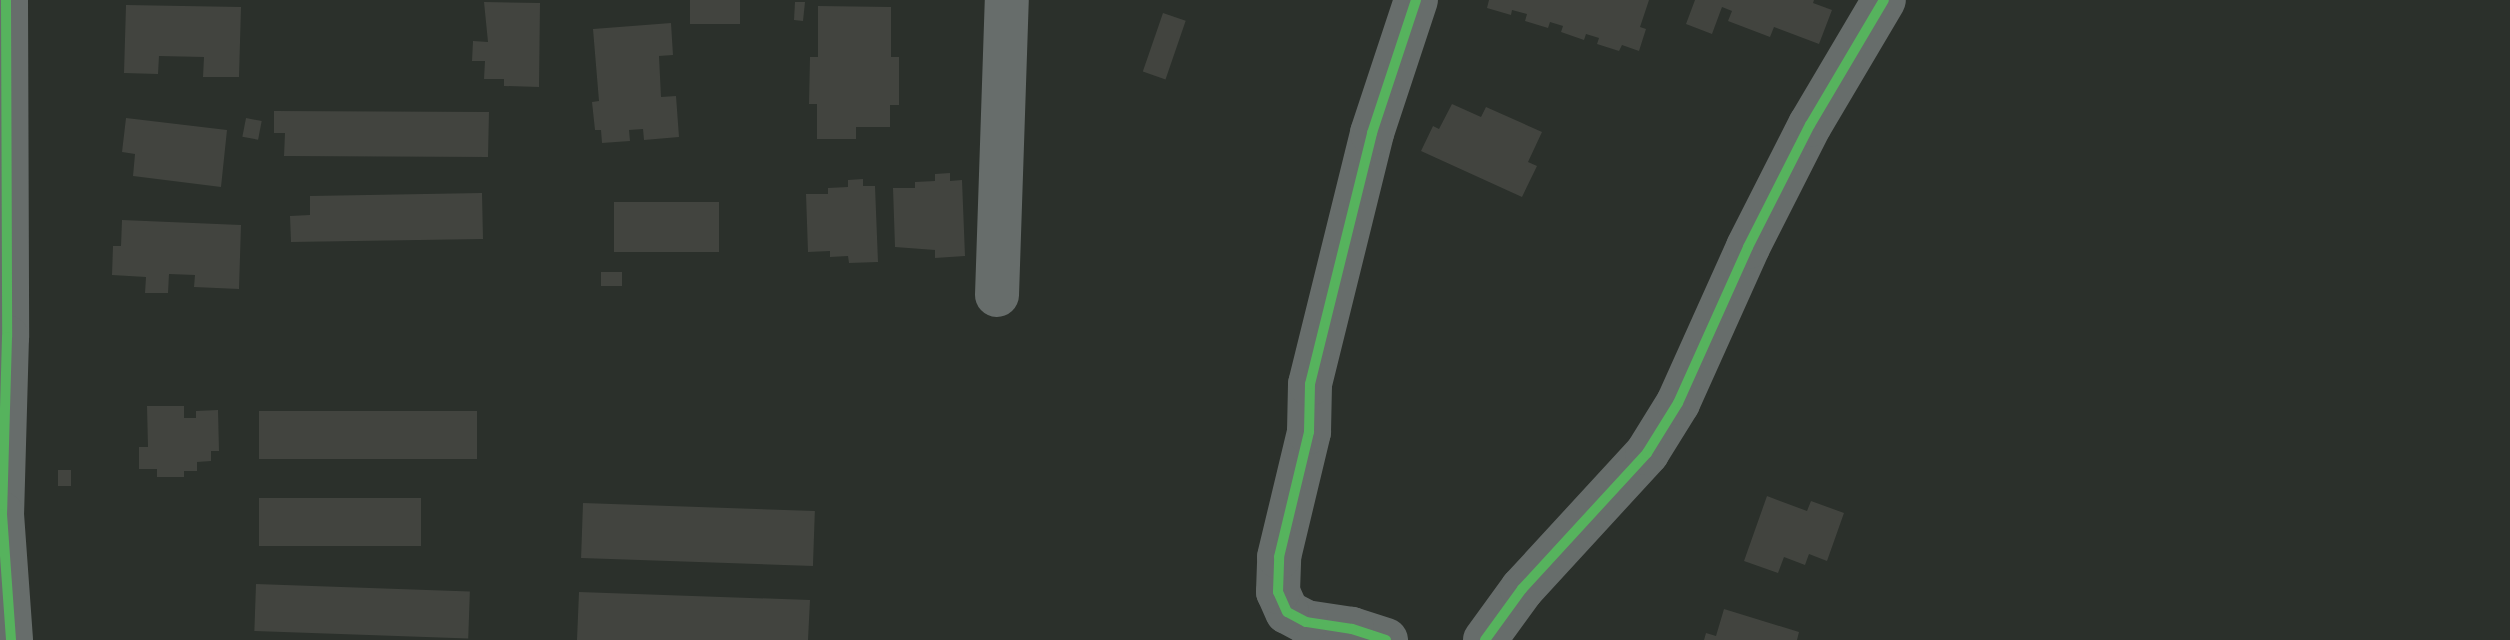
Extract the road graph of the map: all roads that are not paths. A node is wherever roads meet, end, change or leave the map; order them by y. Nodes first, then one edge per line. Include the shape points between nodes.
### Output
1 (6, 0) edge
2 (1007, 0) edge
3 (1416, 0) edge
4 (1884, 0) edge
5 (997, 295) dead end
6 (4, 337) edge
7 (11, 640) edge
8 (1386, 640) edge
9 (1485, 640) edge

1 - 6 street
2 - 5 street
3 - 8 street via 1372,133 1310,384 1309,432 1279,557 1278,592 1287,612 1306,622
4 - 9 street via 1810,125 1678,403 1647,453 1522,589
6 - 7 street via 2,514

